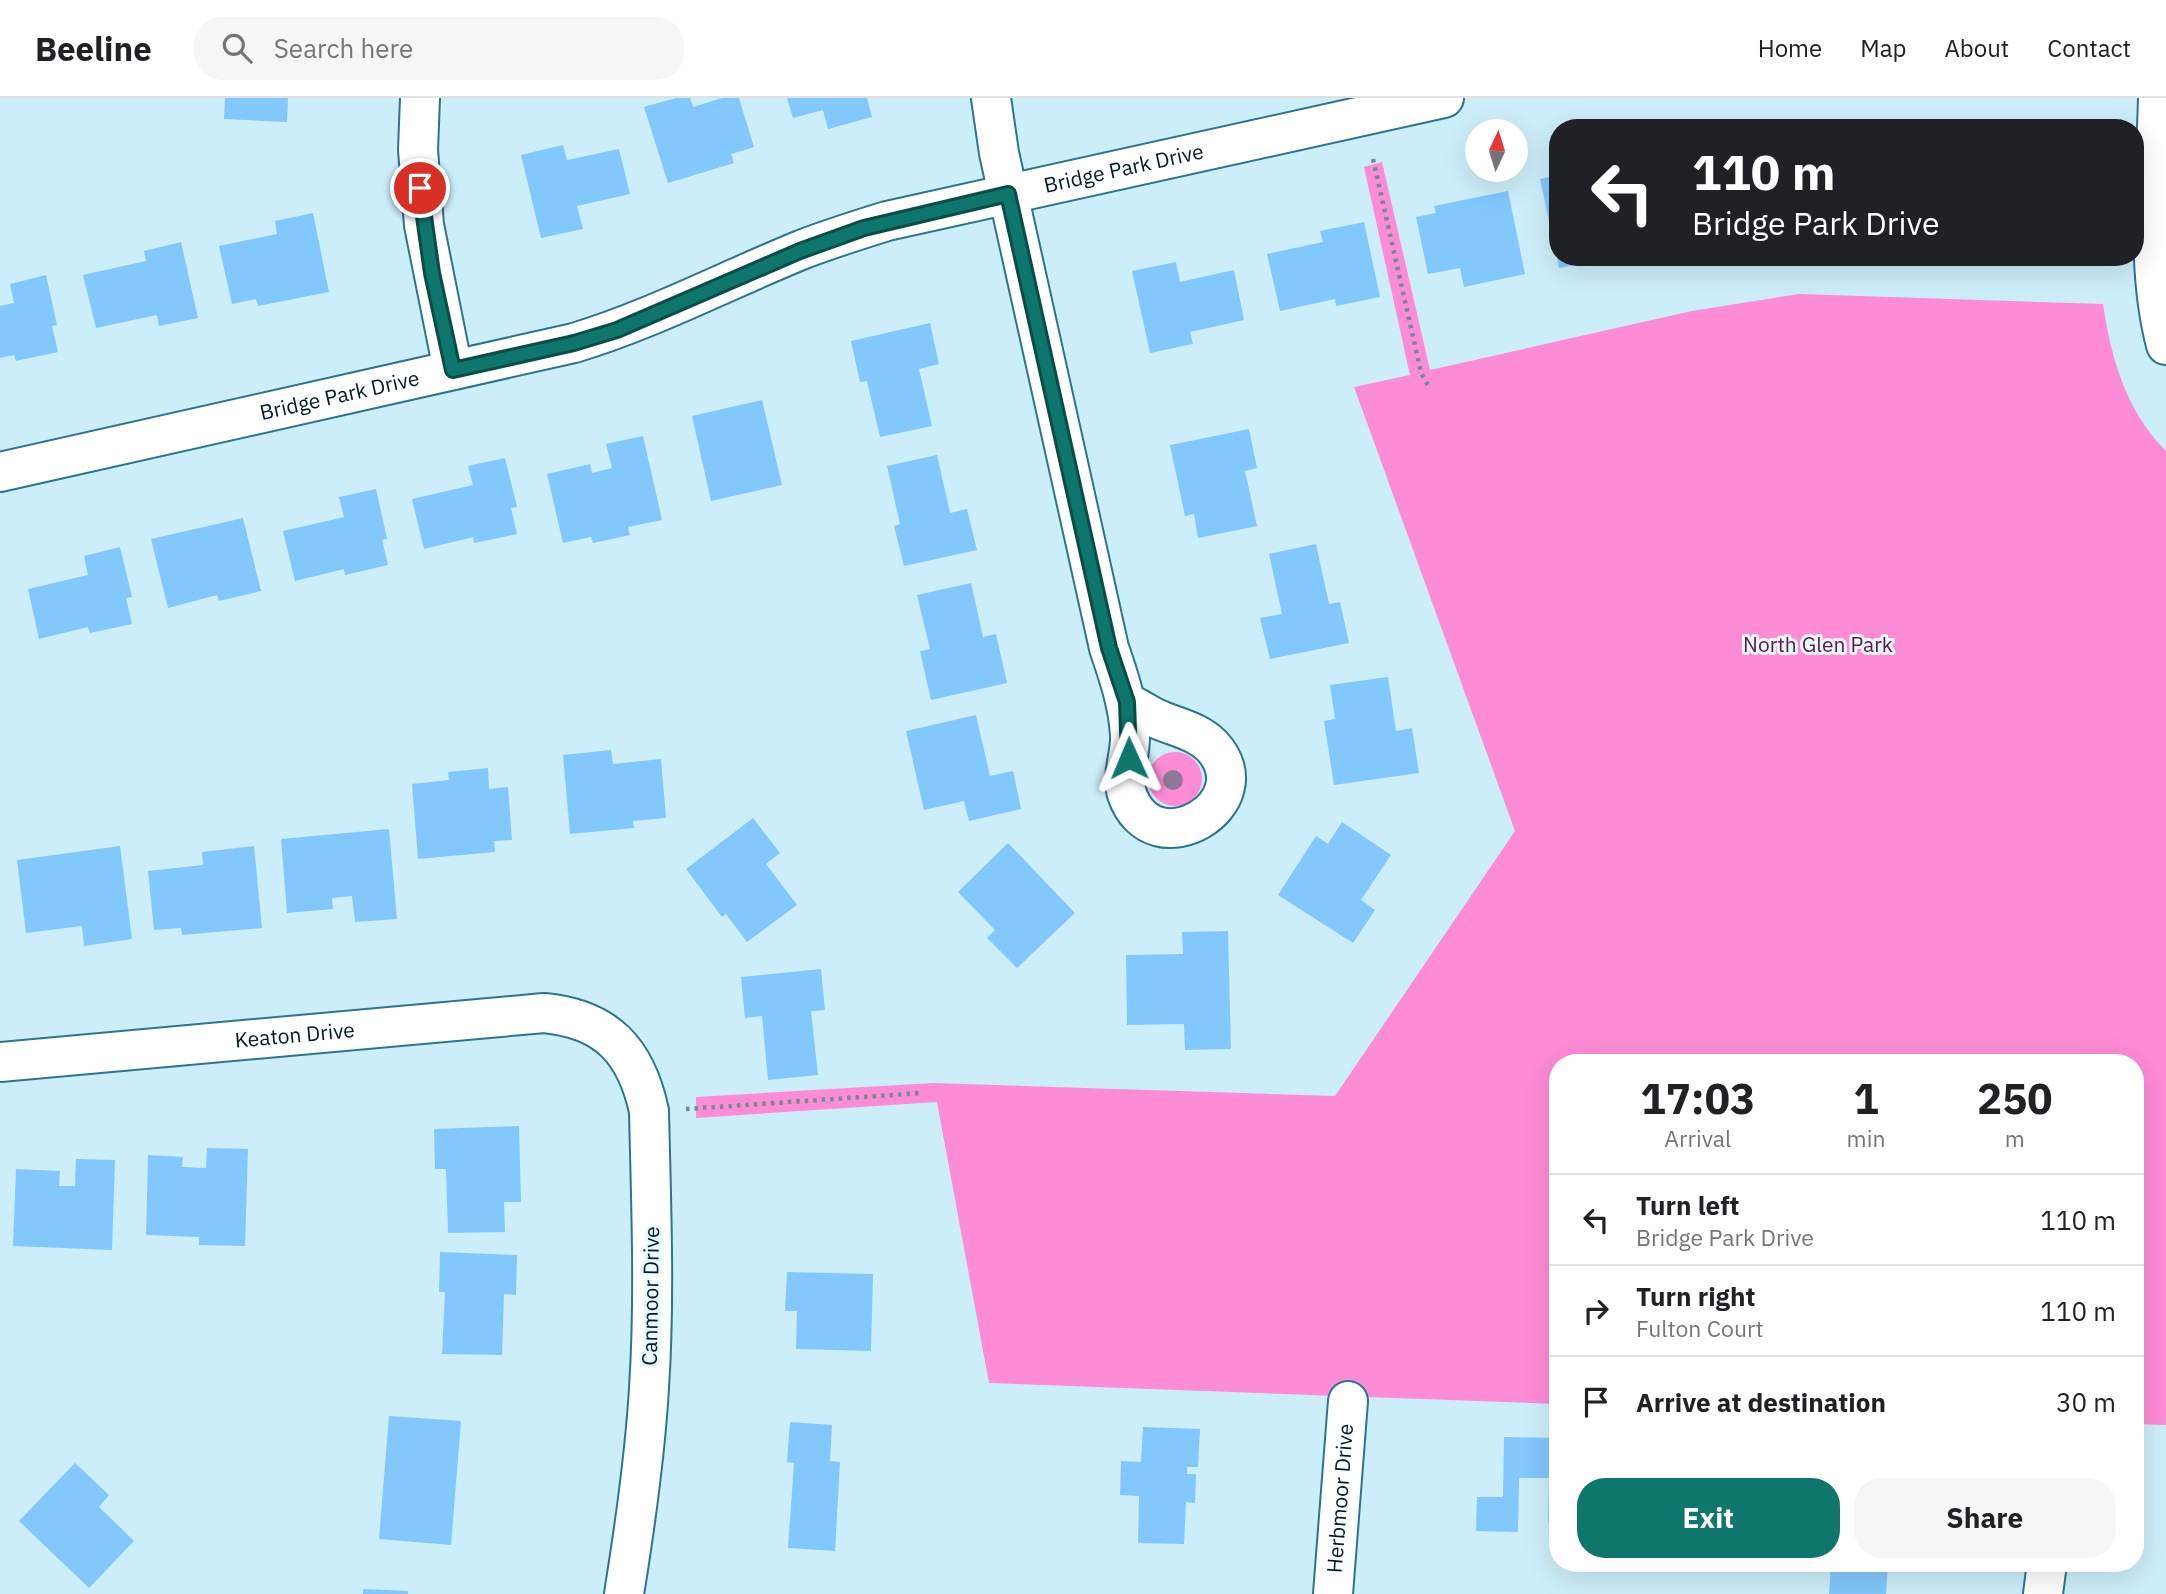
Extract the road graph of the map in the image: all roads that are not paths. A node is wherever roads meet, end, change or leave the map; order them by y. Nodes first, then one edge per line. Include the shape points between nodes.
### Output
1 (420, 98) edge
2 (990, 98) edge
3 (1444, 98) edge
4 (2158, 98) edge
5 (1008, 194) junction
6 (2166, 345) edge
7 (453, 370) junction
8 (0, 472) edge
9 (1127, 702) dead end
10 (587, 1021) joint
11 (0, 1062) edge
12 (1348, 1401) dead end
13 (2046, 1572) edge
14 (624, 1594) edge
15 (1333, 1594) edge
16 (2043, 1594) edge

1 - 7 street via 418,150 424,225
2 - 5 street
3 - 5 street, Bridge Park Drive
4 - 6 street via 2154,282
5 - 7 street, Bridge Park Drive via 853,232 617,330
5 - 9 street via 1109,648
7 - 8 street, Bridge Park Drive
10 - 11 street, Keaton Drive via 544,1013
10 - 14 street, Canmoor Drive via 624,1049 644,1085 649,1111 650,1384
12 - 15 street, Herbmoor Drive
13 - 16 street

